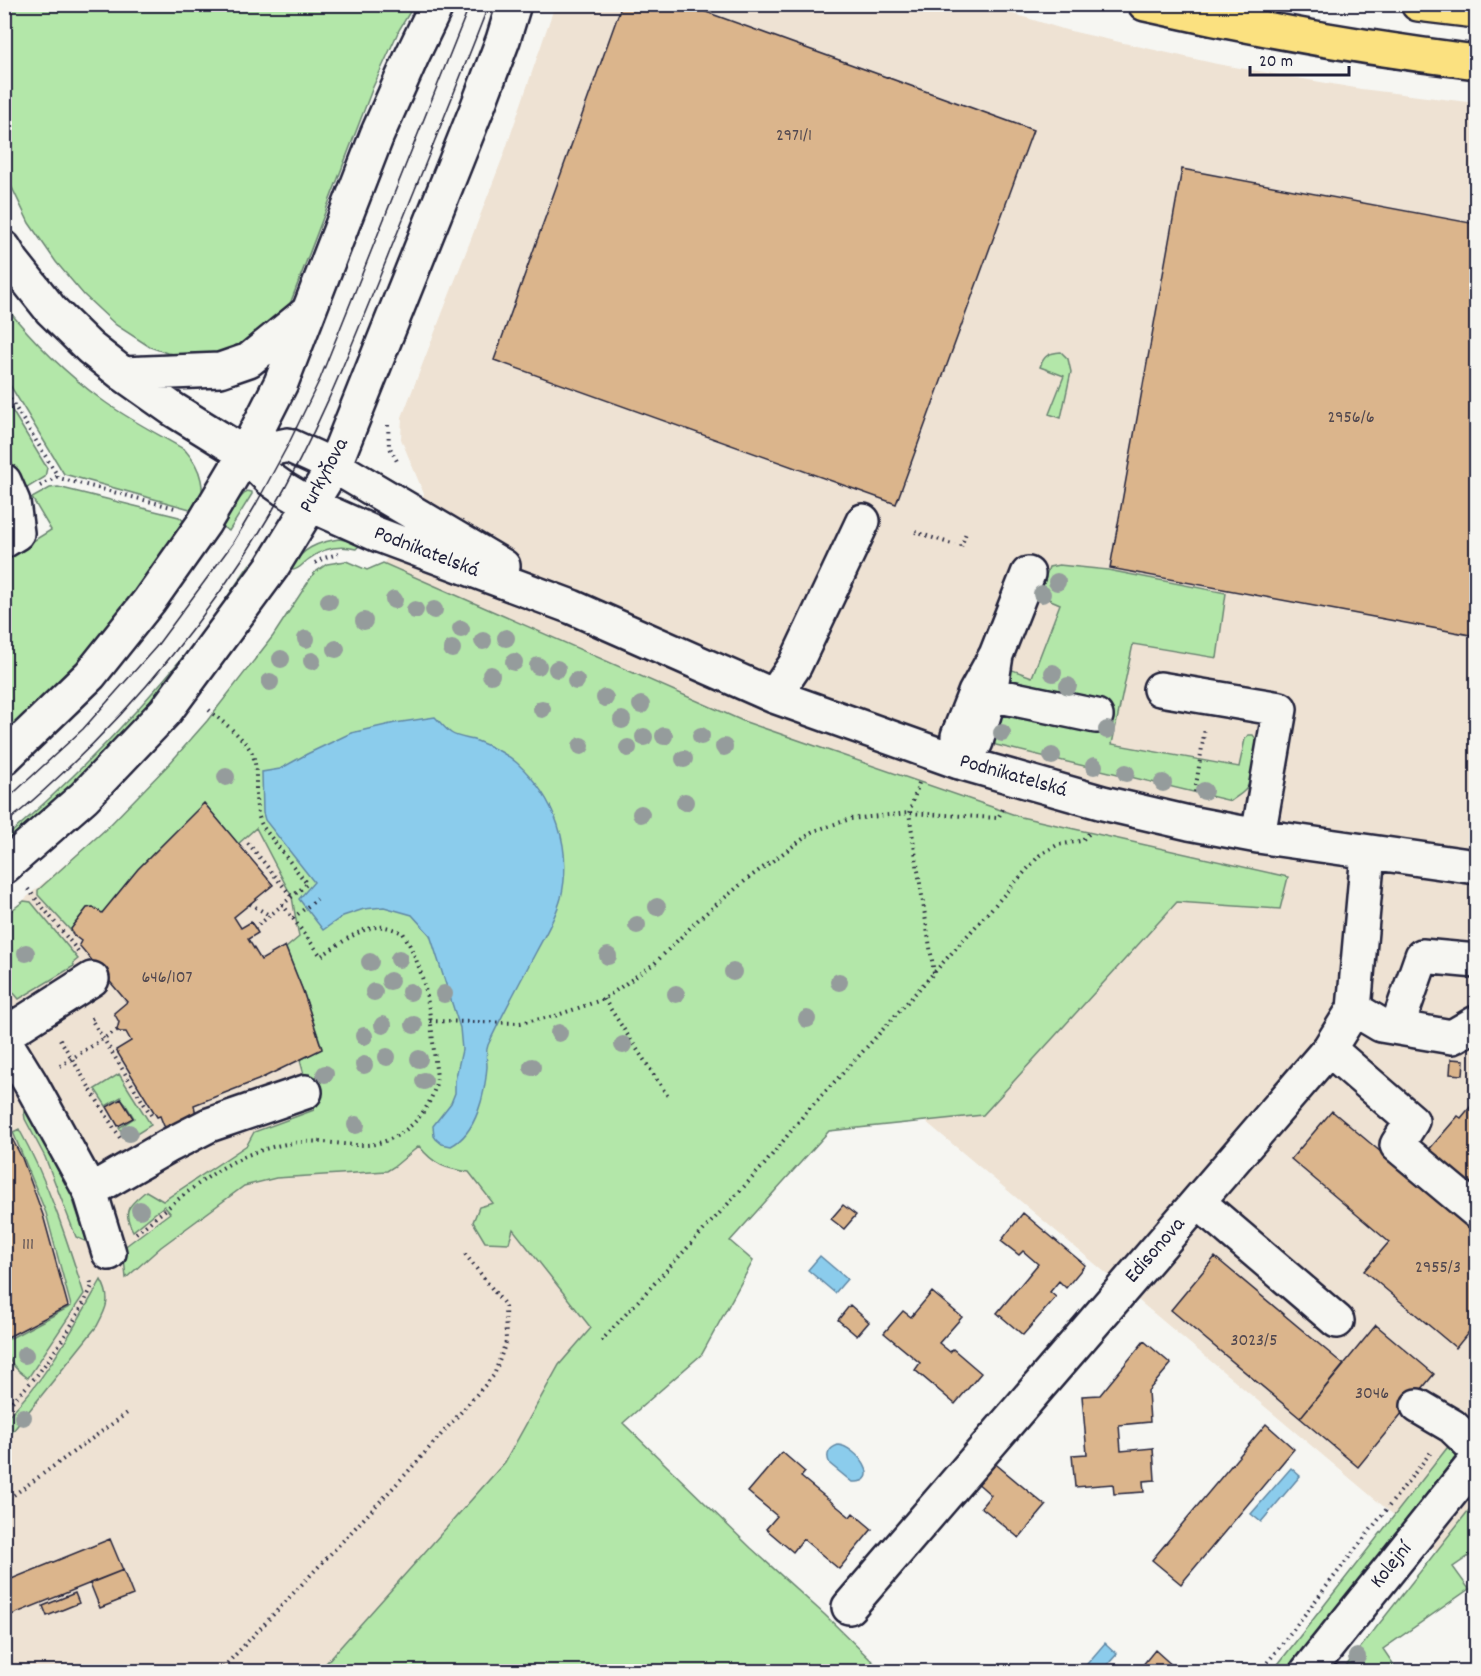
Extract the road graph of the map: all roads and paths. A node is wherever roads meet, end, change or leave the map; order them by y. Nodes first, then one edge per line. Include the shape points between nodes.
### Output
1 (437, 4) edge
2 (450, 4) edge
3 (498, 4) edge
4 (514, 4) edge
5 (1145, 4) edge
6 (1418, 4) edge
7 (1476, 11) edge
8 (412, 56) junction
9 (1476, 62) edge
10 (478, 106) junction
11 (4, 248) edge
12 (309, 311) junction
13 (123, 374) junction
14 (4, 389) edge
15 (245, 454) junction
16 (334, 466) junction
17 (4, 481) edge
18 (297, 497) junction
19 (180, 510) dead end
20 (862, 521) dead end
21 (967, 530) dead end
22 (915, 532) dead end
23 (4, 541) edge
24 (955, 545) dead end
25 (961, 547) dead end
26 (341, 554) dead end
27 (309, 567) dead end
28 (1028, 574) dead end
29 (572, 607) junction
30 (996, 655) junction
31 (1160, 689) dead end
32 (990, 694) junction
33 (774, 696) junction
34 (1209, 698) junction
35 (204, 705) dead end
36 (1096, 716) dead end
37 (4, 758) edge
38 (959, 762) junction
39 (921, 777) dead end
40 (1195, 792) dead end
41 (1007, 802) dead end
42 (1103, 803) junction
43 (909, 813) junction
44 (1258, 836) junction
45 (248, 843) dead end
46 (1368, 853) junction
47 (1476, 867) edge
48 (14, 875) edge
49 (292, 897) junction
50 (317, 899) dead end
51 (250, 904) dead end
52 (269, 915) junction
53 (293, 918) dead end
54 (255, 928) dead end
55 (1476, 961) edge
56 (86, 967) joint
57 (934, 973) junction
58 (604, 999) junction
59 (1354, 1009) junction
60 (100, 1012) dead end
61 (430, 1021) dead end
62 (1476, 1023) edge
63 (1397, 1027) junction
64 (117, 1030) dead end
65 (4, 1038) edge
66 (59, 1038) dead end
67 (103, 1039) junction
68 (90, 1047) dead end
69 (1329, 1049) junction
70 (305, 1092) dead end
71 (669, 1098) dead end
72 (170, 1145) junction
73 (121, 1174) junction
74 (90, 1191) junction
75 (1198, 1202) junction
76 (1476, 1211) edge
77 (465, 1254) dead end
78 (99, 1265) joint
79 (1337, 1321) dead end
80 (601, 1341) dead end
81 (4, 1389) edge
82 (1476, 1395) edge
83 (11, 1402) junction
84 (1418, 1406) dead end
85 (5, 1410) edge
86 (130, 1411) dead end
87 (1452, 1426) junction
88 (1476, 1449) edge
89 (1476, 1461) edge
90 (4, 1502) edge
91 (849, 1607) dead end
92 (219, 1671) edge
93 (1260, 1671) edge
94 (1306, 1671) edge

1 - 8 street
2 - 8 street
3 - 10 street
4 - 10 street, Purkyňova
5 - 9 highway via 1368,48
6 - 7 highway
8 - 12 street
10 - 16 street, Purkyňova
11 - 13 street, Podnikatelská via 51,310
12 - 13 street via 249,360 220,370
12 - 15 street via 281,383
13 - 15 street, Podnikatelská
14 - 19 path via 59,478
15 - 16 street, Podnikatelská via 288,445
15 - 18 street, Podnikatelská via 270,480
15 - 37 street via 204,523 149,601 90,675
16 - 18 street, Purkyňova
16 - 29 street, Podnikatelská
17 - 23 street via 17,533
18 - 29 street, Podnikatelská via 376,534
18 - 48 street, Purkyňova via 272,567 203,663 165,712
20 - 33 street via 795,665
21 - 25 path
22 - 24 path
26 - 27 path
28 - 30 street
29 - 33 street, Podnikatelská
30 - 32 street
30 - 38 street via 958,736
31 - 34 street
32 - 36 street
32 - 38 street via 976,742
33 - 38 street, Podnikatelská
34 - 40 path
34 - 44 street via 1280,709
35 - 49 path via 252,754 258,818 307,884
38 - 42 street, Podnikatelská
39 - 43 path
41 - 43 path via 998,818
42 - 44 street, Podnikatelská
42 - 57 path via 1096,829 1081,841 1057,845 1040,855
43 - 57 path
43 - 58 path via 850,819 814,831 750,877 700,918 655,963
44 - 46 street, Podnikatelská
45 - 49 path
46 - 47 street, Podnikatelská
46 - 59 street, Edisonova
48 - 56 path
49 - 52 path
50 - 53 path
51 - 52 path
52 - 54 path
55 - 63 street via 1422,956
56 - 65 street
57 - 80 path
58 - 61 path via 520,1023
58 - 71 path
59 - 63 street via 1381,1025
59 - 69 street, Edisonova
60 - 67 path via 91,1019
62 - 63 street via 1452,1037
64 - 67 path
65 - 74 street
66 - 73 path via 125,1146 110,1155
67 - 68 path
67 - 72 path
69 - 75 street, Edisonova
69 - 76 street via 1412,1121 1396,1144
70 - 72 street via 209,1125
72 - 73 street
73 - 74 street
74 - 78 street
75 - 79 street
75 - 91 street, Edisonova
77 - 92 path via 505,1305 506,1342 494,1374 406,1474
78 - 83 path via 68,1328 37,1375
81 - 83 path
82 - 87 path
83 - 85 path
84 - 87 street
86 - 90 path
87 - 88 street
87 - 93 path
89 - 94 street, Kolejní

